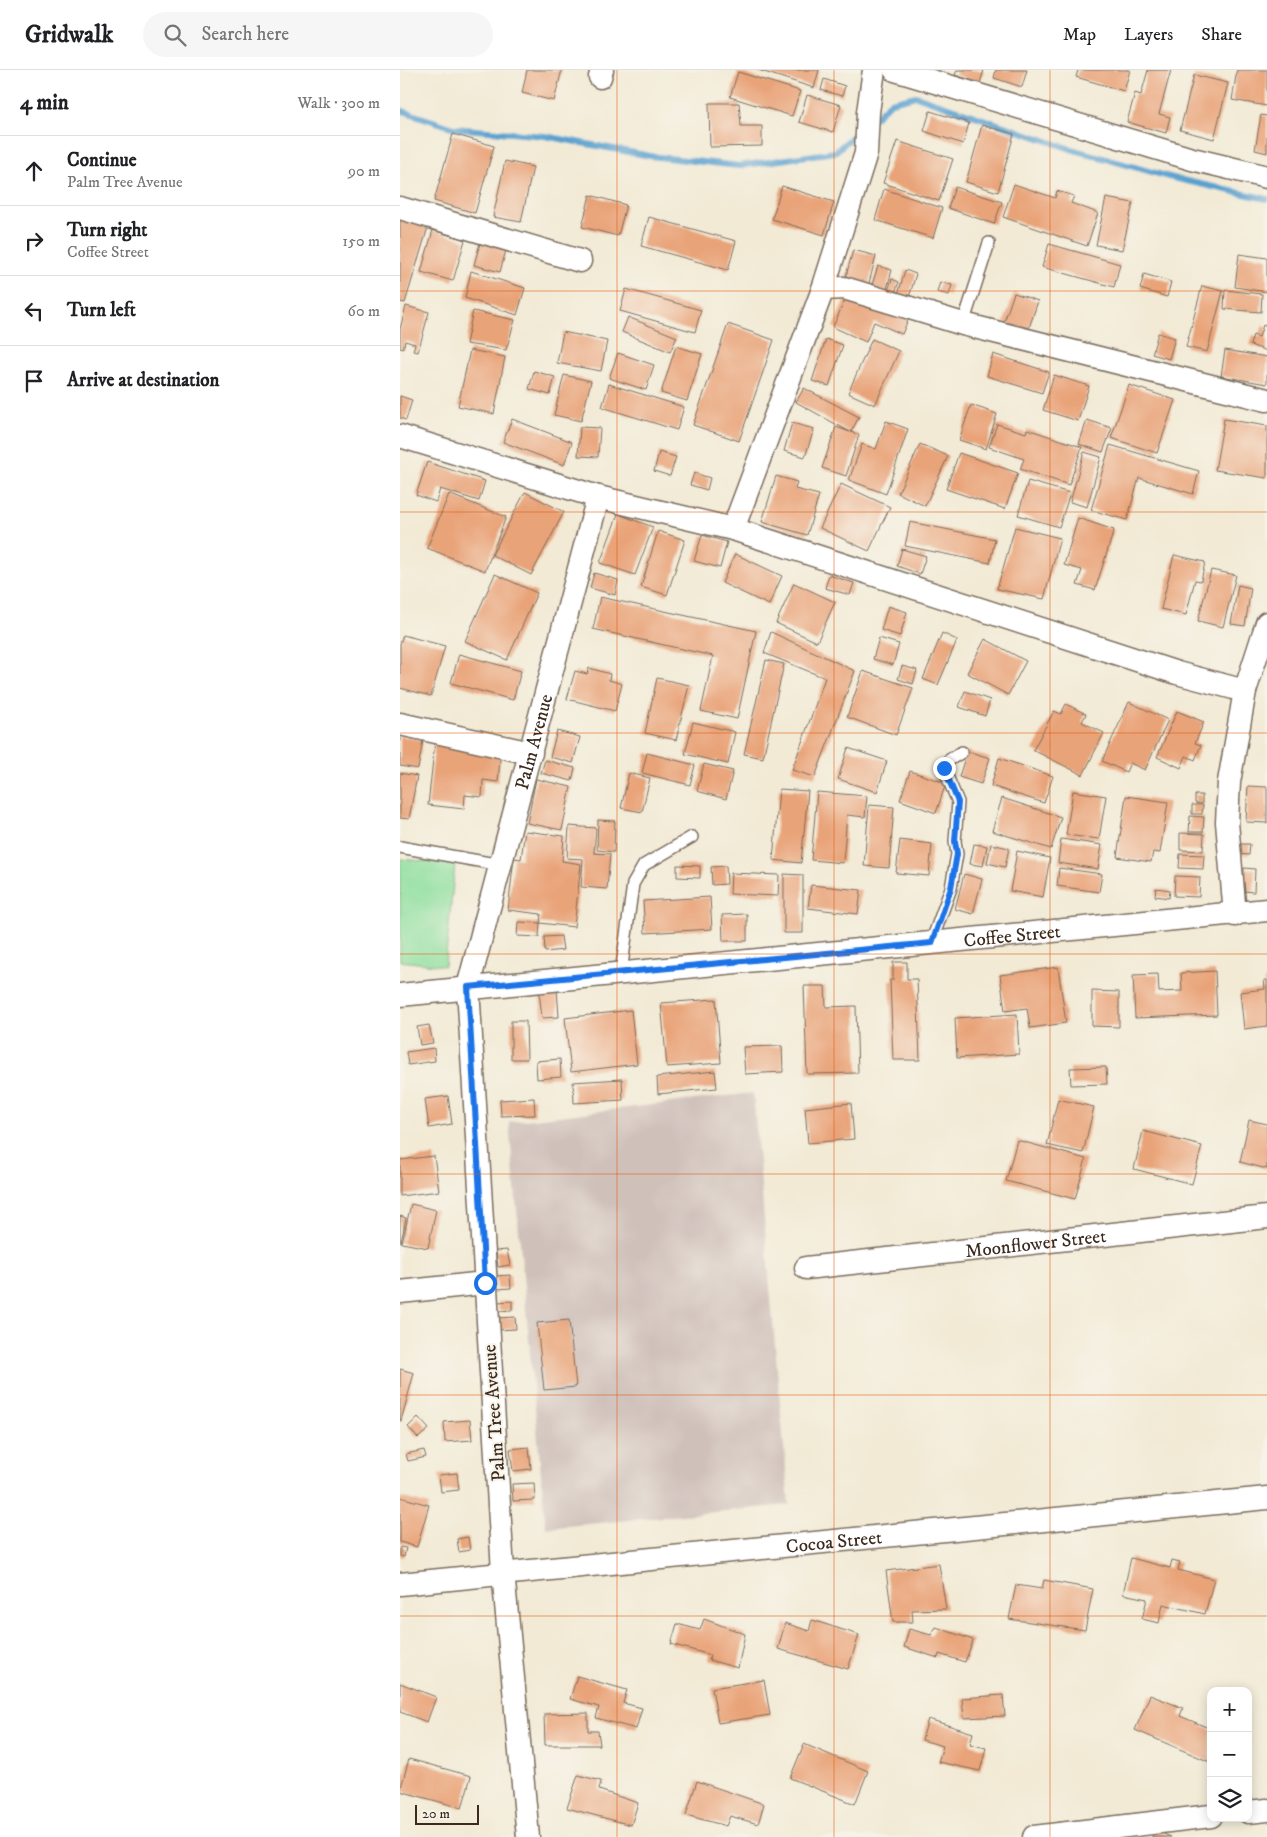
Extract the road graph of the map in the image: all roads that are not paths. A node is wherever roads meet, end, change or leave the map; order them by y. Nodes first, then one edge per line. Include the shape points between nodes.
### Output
1 (874, 70) edge
2 (896, 70) edge
3 (1267, 177) edge
4 (400, 208) edge
5 (989, 243) dead end
6 (580, 261) dead end
7 (823, 289) junction
8 (963, 324) junction
9 (1267, 400) edge
10 (400, 436) edge
11 (598, 497) junction
12 (733, 529) junction
13 (1266, 629) edge
14 (1244, 691) junction
15 (400, 724) edge
16 (962, 752) dead end
17 (531, 753) junction
18 (692, 837) dead end
19 (400, 847) edge
20 (501, 865) junction
21 (1267, 910) edge
22 (1235, 915) junction
23 (932, 943) junction
24 (621, 973) junction
25 (468, 987) junction
26 (400, 995) edge
27 (1267, 1217) edge
28 (806, 1268) dead end
29 (485, 1283) junction
30 (400, 1292) edge
31 (1267, 1498) edge
32 (503, 1572) junction
33 (400, 1584) edge
34 (1267, 1810) edge
35 (1252, 1812) edge
36 (1207, 1816) edge
37 (528, 1837) edge
38 (1034, 1837) edge

1 - 7 street via 866,153
2 - 3 street via 1192,159
4 - 6 street
5 - 8 lane
7 - 8 street via 844,288
7 - 12 street
8 - 9 street
10 - 11 street
11 - 12 street
11 - 17 street, Palm Avenue
12 - 14 street via 1177,673
13 - 14 street
14 - 22 street via 1228,782 1227,822
15 - 17 street
16 - 23 lane via 949,760 944,768 958,802 957,854 951,888
17 - 20 street, Palm Avenue
18 - 24 lane via 644,865 633,884
19 - 20 lane
20 - 25 street, Palm Avenue
21 - 22 street, Coffee Street
22 - 23 street, Coffee Street
23 - 24 street, Coffee Street
24 - 25 street, Coffee Street
25 - 26 street, Coffee Street
25 - 29 street, Palm Tree Avenue
27 - 28 street, Moonflower Street
29 - 30 street
29 - 32 street, Palm Tree Avenue
31 - 32 street, Cocoa Street
32 - 33 street, Cocoa Street
32 - 37 street, Palm Tree Avenue
34 - 35 street
36 - 38 street

